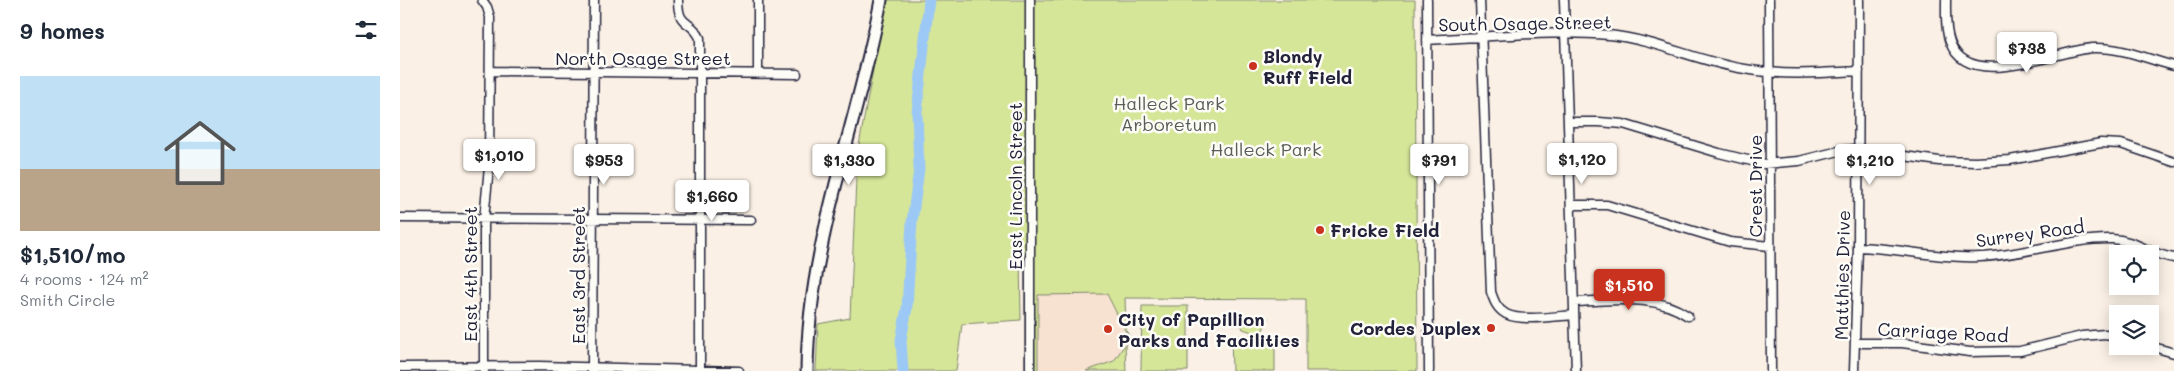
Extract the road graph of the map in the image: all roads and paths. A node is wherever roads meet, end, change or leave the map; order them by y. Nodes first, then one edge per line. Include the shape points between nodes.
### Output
1 (482, 0) edge
2 (594, 0) edge
3 (678, 0) edge
4 (758, 0) edge
5 (881, 0) edge
6 (1030, 0) edge
7 (1428, 0) edge
8 (1480, 0) edge
9 (1564, 0) edge
10 (1769, 0) edge
11 (1859, 0) edge
12 (1946, 0) edge
13 (1565, 34) junction
14 (1482, 38) junction
15 (1427, 40) junction
16 (2174, 66) edge
17 (490, 71) junction
18 (1858, 71) junction
19 (594, 72) junction
20 (701, 72) junction
21 (1769, 72) junction
22 (758, 73) junction
23 (797, 74) dead end
24 (1568, 122) junction
25 (1859, 149) junction
26 (2174, 162) edge
27 (1770, 164) junction
28 (1571, 205) junction
29 (400, 218) edge
30 (593, 218) junction
31 (484, 219) junction
32 (701, 219) junction
33 (751, 220) dead end
34 (1770, 246) junction
35 (1858, 247) junction
36 (2174, 258) edge
37 (1574, 302) junction
38 (1574, 315) junction
39 (1688, 316) dead end
40 (2109, 334) edge
41 (1855, 343) junction
42 (2159, 349) edge
43 (2174, 353) edge
44 (400, 367) edge
45 (484, 369) edge
46 (592, 369) edge
47 (700, 370) edge
48 (739, 371) edge
49 (807, 371) edge
50 (1030, 371) edge
51 (1429, 371) edge
52 (1576, 371) edge
53 (1771, 371) edge
54 (1854, 371) edge

1 - 17 street, East 4th Street via 490,17
2 - 19 street, East 3rd Street
3 - 20 street via 681,19 698,33 700,39
4 - 22 street
5 - 49 main road via 823,234 809,316
6 - 50 street, East Lincoln Street
7 - 15 street
8 - 14 street
9 - 13 street
10 - 21 street, Crest Drive
11 - 18 street, Matthies Drive
12 - 16 street via 1950,43 1963,59 1977,66 2018,64 2091,48 2112,48
13 - 14 street, South Osage Street
13 - 21 street, South Osage Street via 1636,39 1744,69
13 - 24 street
14 - 15 street, South Osage Street
14 - 38 street via 1491,292 1500,310 1514,317
15 - 51 street
17 - 19 street, North Osage Street
17 - 31 street, East 4th Street via 489,167
18 - 21 street, South Osage Street
18 - 25 street, Matthies Drive
19 - 20 street, North Osage Street
19 - 30 street, East 3rd Street
20 - 22 street, North Osage Street
20 - 32 street
21 - 27 street, Crest Drive
22 - 23 street, North Osage Street
24 - 27 street via 1623,124 1719,153
24 - 28 street
25 - 26 street via 1938,161 1976,162 2010,160 2101,143 2121,144
25 - 27 street
25 - 35 street, Matthies Drive
27 - 34 street, Crest Drive
28 - 34 street via 1607,205 1730,242
28 - 37 street
29 - 31 street
30 - 31 street
30 - 32 street
30 - 46 street, East 3rd Street
31 - 45 street, East 4th Street
32 - 33 street
32 - 47 street
34 - 53 street, Crest Drive
35 - 36 street, Surrey Road via 1957,258 2015,254 2088,240 2113,239 2129,241
35 - 41 street, Matthies Drive
37 - 38 street
37 - 39 street via 1638,300 1660,303
38 - 52 street
40 - 41 street, Carriage Road via 2082,336 2020,351 1970,352 1902,343
41 - 54 street, Matthies Drive
42 - 43 street
44 - 45 street
45 - 46 street
46 - 47 street
47 - 48 street

